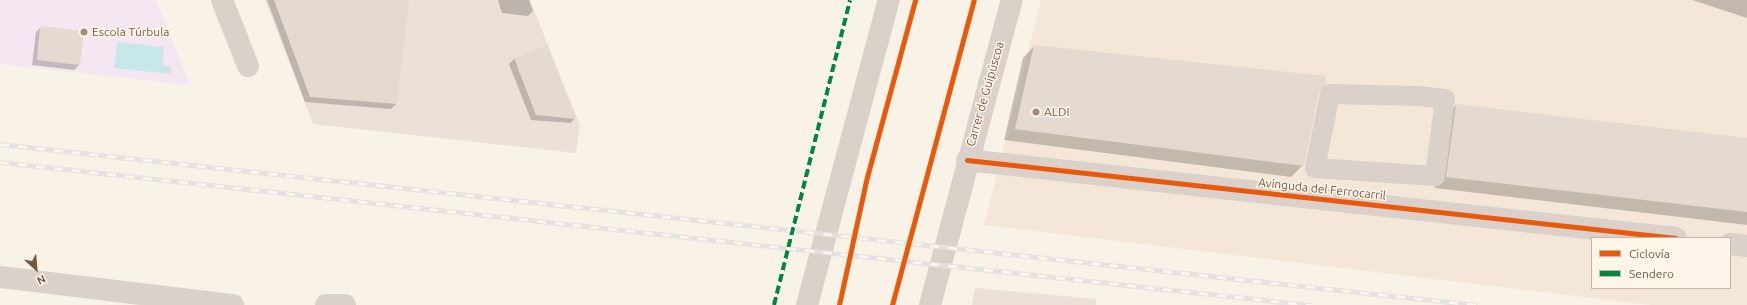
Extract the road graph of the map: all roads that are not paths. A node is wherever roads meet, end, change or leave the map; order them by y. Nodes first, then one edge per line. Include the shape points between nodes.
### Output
1 (222, 0) edge
2 (889, 0) edge
3 (1012, 0) edge
4 (248, 66) dead end
5 (1445, 99) joint
6 (967, 160) junction
7 (1667, 237) edge
8 (1731, 244) edge
9 (1747, 246) edge
10 (0, 277) edge
11 (233, 305) edge
12 (326, 305) edge
13 (344, 305) edge
14 (807, 305) edge
15 (930, 305) edge

1 - 4 street
2 - 14 street
3 - 6 street, Carrer de Guipúscoa
5 - 5 street via 1434,176 1315,168 1330,94
6 - 7 street, Avinguda del Ferrocarril
6 - 15 street, Carrer de Guipúscoa
8 - 9 street
10 - 11 street
12 - 13 street

